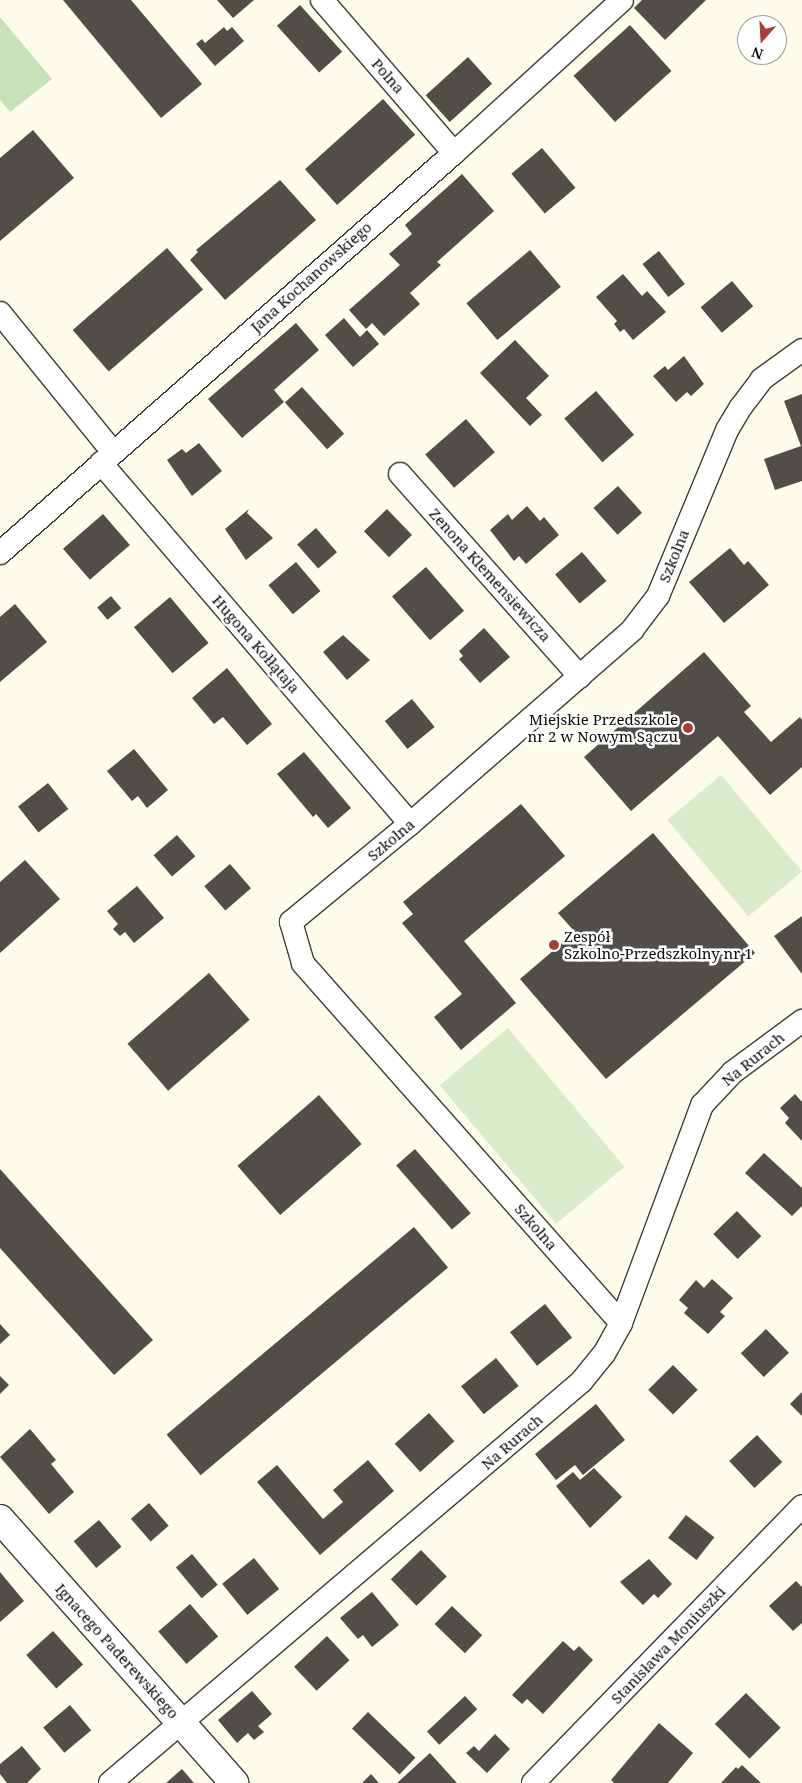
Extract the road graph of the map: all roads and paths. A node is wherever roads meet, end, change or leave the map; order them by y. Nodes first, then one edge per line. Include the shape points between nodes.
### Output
1 (322, 0) edge
2 (622, 0) edge
3 (454, 153) junction
4 (0, 313) edge
5 (802, 350) edge
6 (107, 458) junction
7 (400, 474) dead end
8 (0, 553) edge
9 (580, 677) junction
10 (410, 824) junction
11 (802, 1021) edge
12 (621, 1323) junction
13 (802, 1506) edge
14 (0, 1519) edge
15 (181, 1723) junction
16 (110, 1783) edge
17 (234, 1783) edge
18 (533, 1783) edge

1 - 3 street, Polna
2 - 3 street, Jana Kochanowskiego
3 - 6 street, Jana Kochanowskiego
4 - 6 street, Hugona Kołłątaja
5 - 9 street, Szkolna via 762,379 741,407 728,430 658,596 648,611
6 - 8 street, Jana Kochanowskiego
6 - 10 street, Hugona Kołłątaja
7 - 9 street, Zenona Klemensiewicza
9 - 10 street, Szkolna
10 - 12 street, Szkolna via 290,922 299,955
11 - 12 street, Na Rurach via 733,1072 702,1105
12 - 15 street, Na Rurach via 604,1354 581,1382
13 - 18 street, Stanisława Moniuszki
14 - 15 street, Ignacego Paderewskiego
15 - 16 street, Na Rurach
15 - 17 street, Ignacego Paderewskiego

